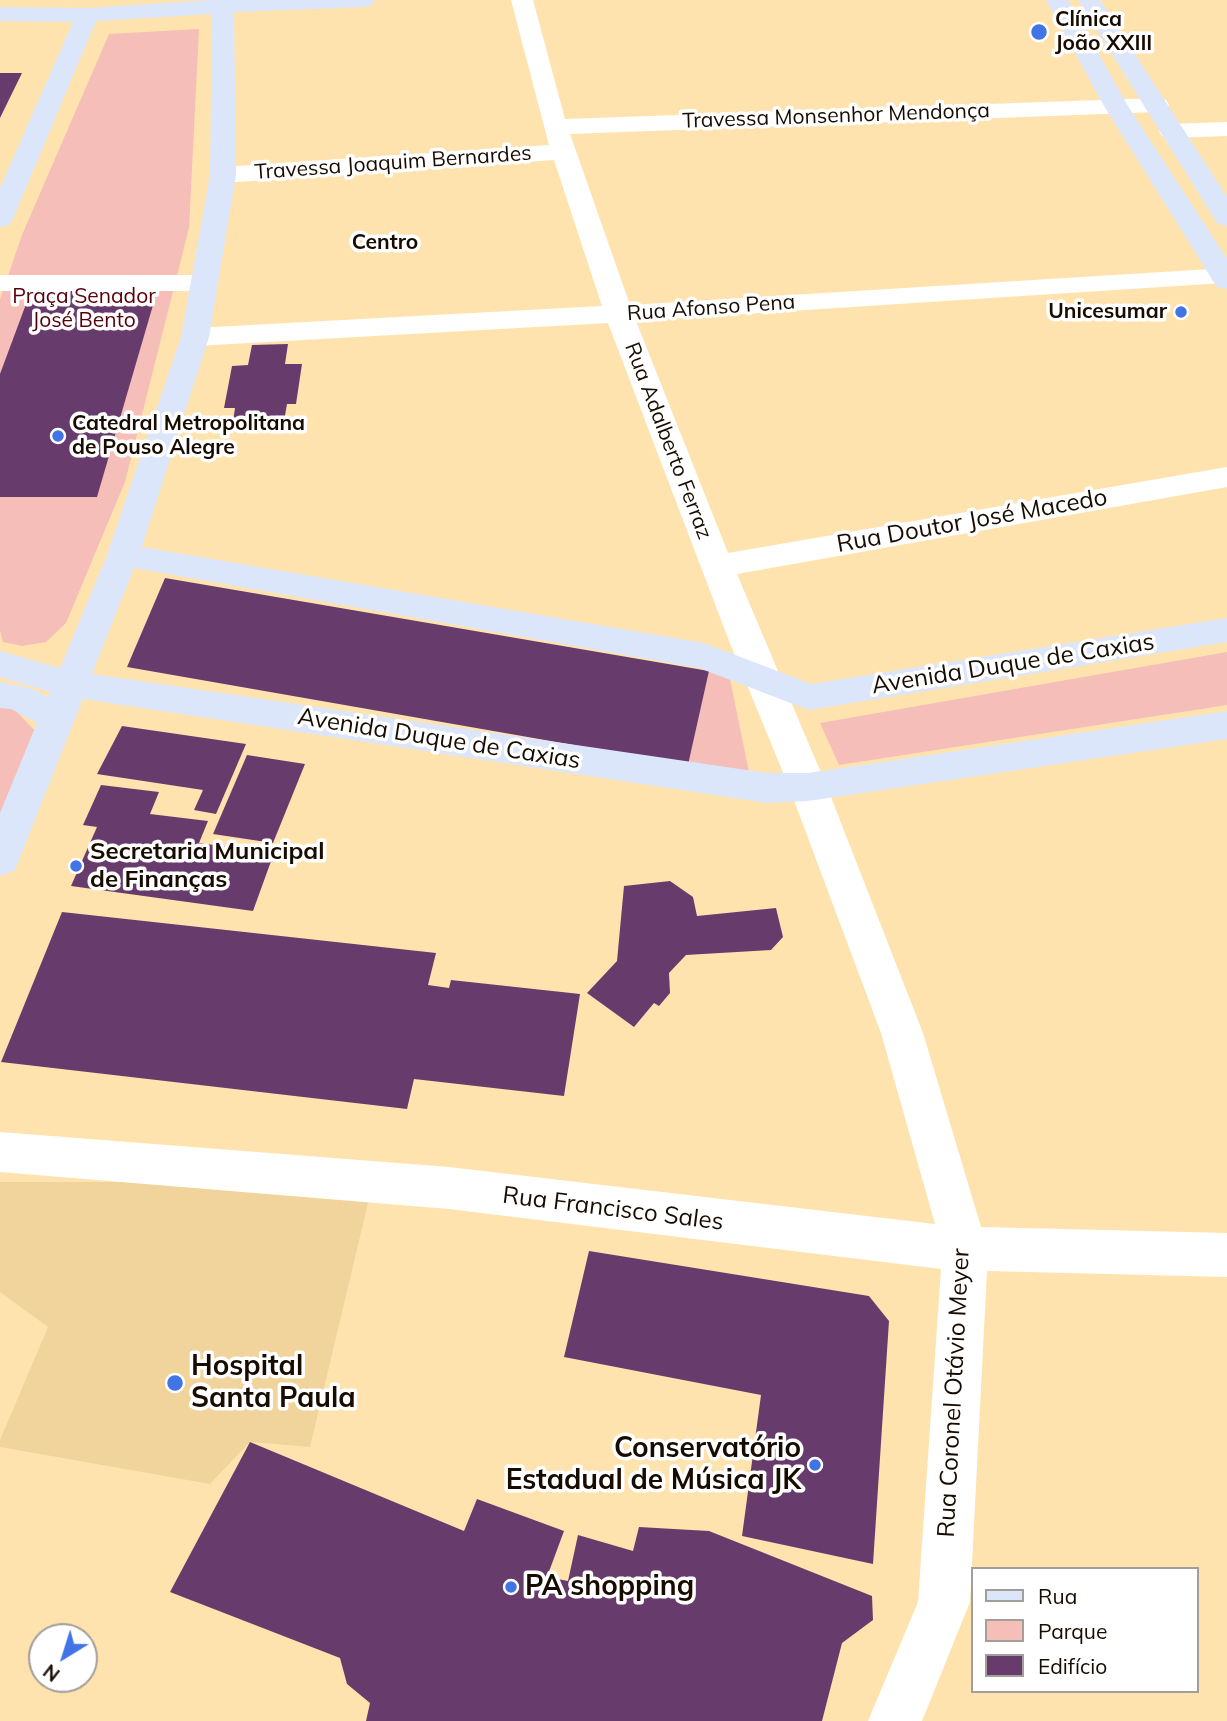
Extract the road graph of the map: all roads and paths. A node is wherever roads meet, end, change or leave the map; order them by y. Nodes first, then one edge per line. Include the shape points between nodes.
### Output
1 (364, 0) edge
2 (522, 0) edge
3 (1057, 0) edge
4 (1089, 0) edge
5 (157, 4) edge
6 (190, 4) edge
7 (223, 6) junction
8 (0, 14) edge
9 (87, 15) junction
10 (1157, 105) junction
11 (1116, 106) junction
12 (1227, 129) edge
13 (1171, 131) junction
14 (560, 140) junction
15 (223, 175) junction
16 (7, 185) edge
17 (1227, 218) edge
18 (0, 219) edge
19 (1226, 277) edge
20 (0, 282) edge
21 (204, 283) junction
22 (619, 314) junction
23 (195, 337) junction
24 (1227, 477) edge
25 (123, 555) junction
26 (717, 566) junction
27 (1227, 630) edge
28 (0, 664) edge
29 (762, 678) junction
30 (0, 695) edge
31 (63, 700) junction
32 (1227, 725) edge
33 (808, 787) junction
34 (0, 860) edge
35 (0, 1152) edge
36 (965, 1249) junction
37 (1227, 1255) edge
38 (895, 1721) edge

1 - 7 street
2 - 14 street, Rua Adalberto Ferraz
3 - 11 street
4 - 10 street
5 - 6 street
5 - 9 street
6 - 7 street
7 - 15 street
8 - 9 street
9 - 16 street
10 - 11 street, Travessa Monsenhor Mendonça
10 - 13 street
11 - 14 street, Travessa Monsenhor Mendonça
11 - 19 street
12 - 13 street
13 - 17 street
14 - 15 street, Travessa Joaquim Bernardes
14 - 22 street, Rua Adalberto Ferraz
15 - 21 street
16 - 18 street
19 - 22 street, Rua Afonso Pena
20 - 21 street
21 - 23 street
22 - 23 street, Rua Afonso Pena
22 - 26 street, Rua Adalberto Ferraz
23 - 25 street
24 - 26 street, Rua Doutor José Macedo
25 - 29 street, Avenida Duque de Caxias via 704,656
25 - 31 street
26 - 29 street, Rua Adalberto Ferraz
27 - 29 street, Avenida Duque de Caxias via 808,697
28 - 31 street
29 - 33 street
30 - 31 street
31 - 33 street, Avenida Duque de Caxias via 767,788
31 - 34 street
32 - 33 street, Avenida Duque de Caxias
33 - 36 street, Rua Coronel Otávio Meyer via 902,1033
35 - 36 street, Rua Francisco Sales via 449,1188
36 - 37 street, Rua Francisco Sales
36 - 38 street, Rua Coronel Otávio Meyer via 944,1602

